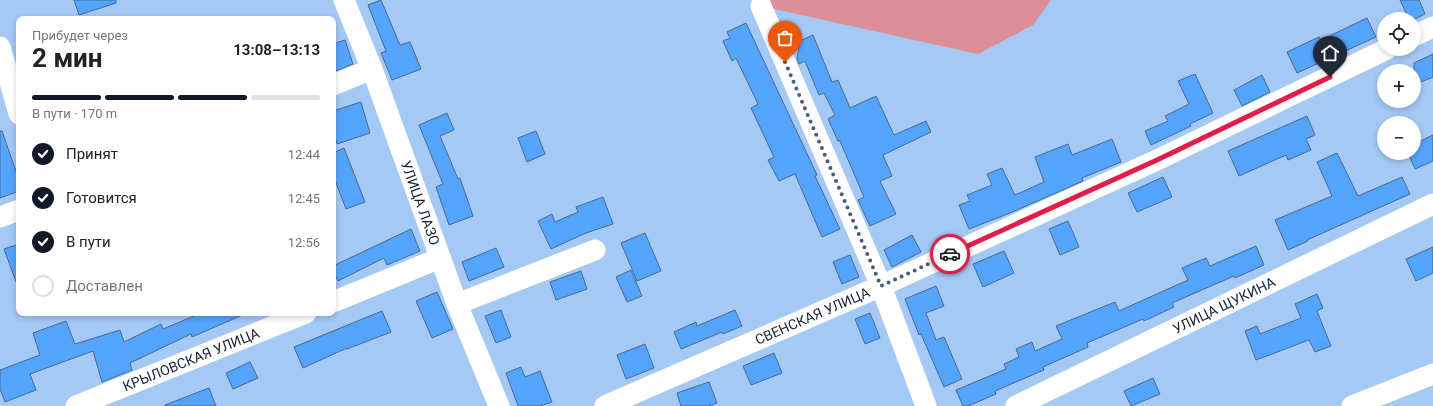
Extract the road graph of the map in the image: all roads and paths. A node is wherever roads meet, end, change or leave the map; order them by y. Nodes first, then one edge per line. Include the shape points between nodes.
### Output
1 (344, 0) edge
2 (761, 6) dead end
3 (1433, 27) edge
4 (1421, 33) edge
5 (0, 47) edge
6 (1377, 54) edge
7 (372, 69) junction
8 (336, 84) edge
9 (16, 103) edge
10 (1433, 204) edge
11 (16, 211) edge
12 (0, 217) edge
13 (595, 250) dead end
14 (440, 258) junction
15 (881, 286) junction
16 (336, 301) edge
17 (457, 304) junction
18 (299, 316) edge
19 (1433, 374) edge
20 (120, 398) edge
21 (76, 406) edge
22 (499, 406) edge
23 (605, 406) edge
24 (926, 406) edge
25 (1016, 406) edge
26 (1352, 406) edge

1 - 7 street, УЛИЦА ЛАЗО
2 - 15 street
3 - 4 street
5 - 9 street
6 - 15 street, СВЕНСКАЯ УЛИЦА via 1157,160
7 - 8 street
7 - 14 street, УЛИЦА ЛАЗО
10 - 25 street, УЛИЦА ЩУКИНА
11 - 12 street
13 - 17 street
14 - 16 street
14 - 17 street, УЛИЦА ЛАЗО
15 - 23 street, СВЕНСКАЯ УЛИЦА
15 - 24 street
17 - 22 street, УЛИЦА ЛАЗО
18 - 20 street, КРЫЛОВСКАЯ УЛИЦА
19 - 26 street
20 - 21 street, КРЫЛОВСКАЯ УЛИЦА

